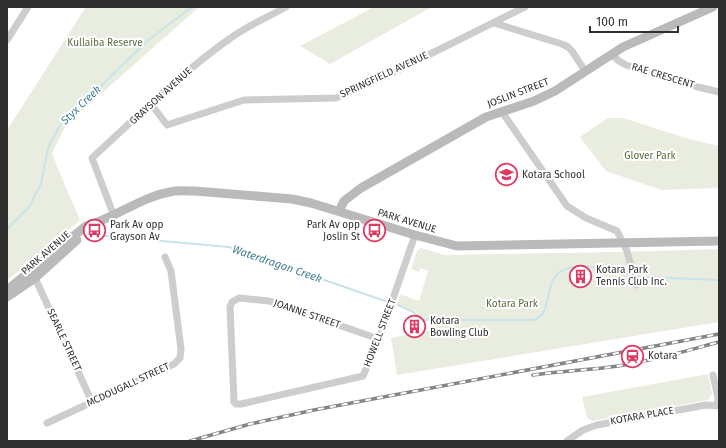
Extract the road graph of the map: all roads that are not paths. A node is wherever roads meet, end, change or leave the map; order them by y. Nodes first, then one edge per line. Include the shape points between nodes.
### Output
1 (28, 7) edge
2 (286, 7) edge
3 (525, 7) edge
4 (713, 7) edge
5 (494, 22) junction
6 (7, 40) edge
7 (611, 54) junction
8 (585, 71) junction
9 (719, 92) edge
10 (151, 104) junction
11 (502, 112) junction
12 (339, 211) junction
13 (114, 216) junction
14 (97, 223) junction
15 (415, 236) junction
16 (719, 241) edge
17 (623, 242) junction
18 (59, 247) junction
19 (165, 257) dead end
20 (35, 278) junction
21 (636, 285) dead end
22 (7, 291) edge
23 (7, 297) edge
24 (379, 339) junction
25 (713, 375) dead end
26 (92, 402) junction
27 (236, 404) joint
28 (718, 405) edge
29 (47, 423) dead end
30 (569, 440) edge

1 - 6 street
2 - 10 street, GRAYSON AVENUE via 234,35
3 - 5 street, SPRINGFIELD AVENUE
4 - 7 main road, JOSLIN STREET
5 - 8 street via 568,47
5 - 10 street, SPRINGFIELD AVENUE via 336,98 244,100 167,125
7 - 8 main road, JOSLIN STREET
7 - 9 street, RAE CRESCENT via 626,65
8 - 11 main road, JOSLIN STREET via 545,96
10 - 13 street, GRAYSON AVENUE via 92,158
11 - 12 main road, JOSLIN STREET via 486,117 361,188 344,201
11 - 17 street via 567,206 586,218 617,231
12 - 13 main road, PARK AVENUE via 292,199 195,190 154,196
12 - 15 main road, PARK AVENUE
13 - 14 main road, PARK AVENUE
14 - 18 main road, PARK AVENUE via 86,226
14 - 20 main road, PARK AVENUE
15 - 17 main road, PARK AVENUE via 464,247
15 - 24 street, HOWELL STREET
16 - 17 main road, PARK AVENUE
17 - 21 street
18 - 20 main road via 37,272
18 - 22 main road, PARK AVENUE
19 - 26 street, MCDOUGALL STREET via 171,271 180,358 174,364
20 - 22 main road via 28,278
20 - 23 main road, PARK AVENUE
20 - 26 street, SEARLE STREET
24 - 27 street, HOWELL STREET via 363,376
24 - 27 street, JOANNE STREET via 269,301 231,298 233,399
25 - 28 street, KOTARA PLACE
26 - 29 street, MCDOUGALL STREET
28 - 30 street, KOTARA PLACE via 706,405 588,427

